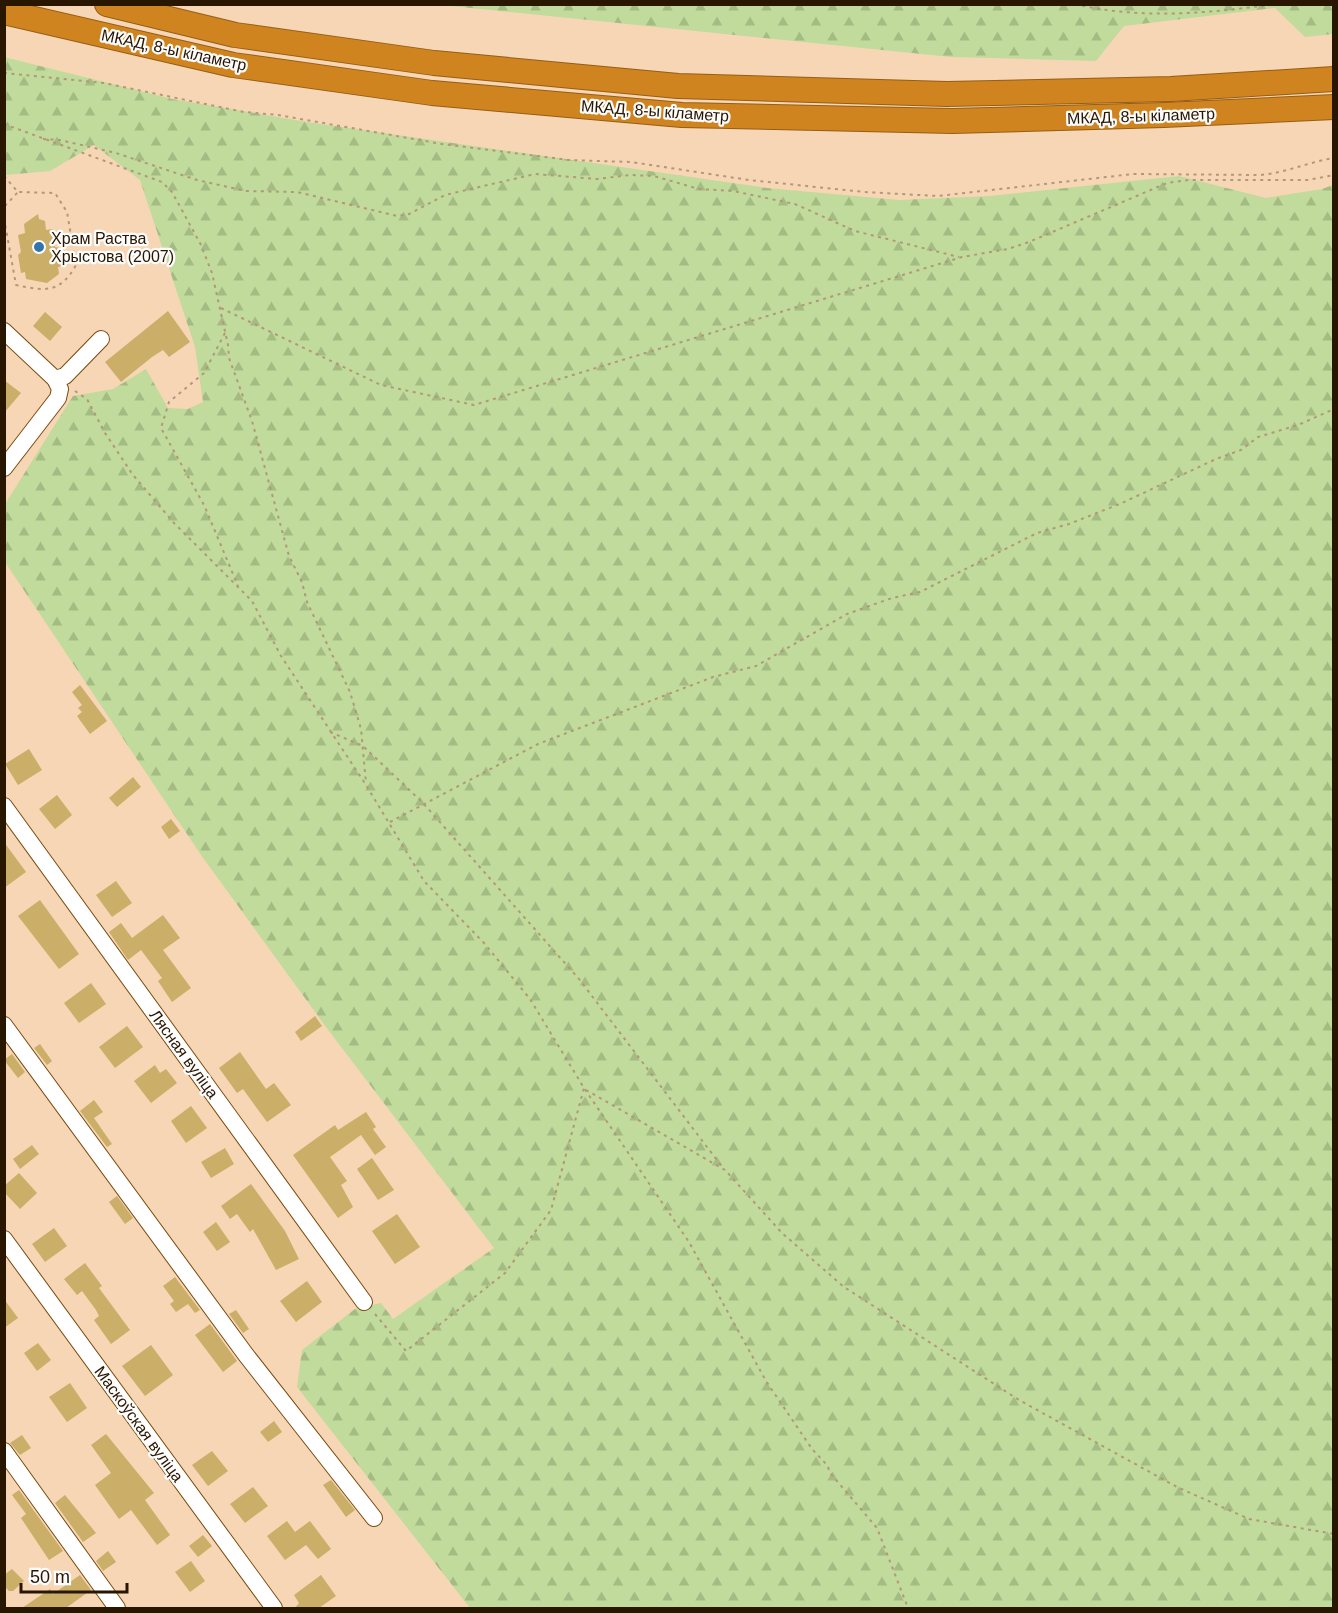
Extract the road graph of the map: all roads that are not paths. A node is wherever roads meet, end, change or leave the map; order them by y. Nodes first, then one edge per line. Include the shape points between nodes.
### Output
1 (107, 4) edge
2 (4, 12) edge
3 (1322, 80) edge
4 (1324, 108) edge
5 (4, 331) edge
6 (101, 339) dead end
7 (55, 379) junction
8 (4, 468) edge
9 (4, 806) edge
10 (4, 1025) edge
11 (4, 1239) edge
12 (364, 1302) road end
13 (4, 1450) edge
14 (374, 1518) dead end
15 (117, 1608) edge
16 (274, 1608) edge

1 - 3 highway, МКАД, 8-ы кіламетр via 235,35 422,62 678,86 947,94 1171,89
2 - 4 highway, МКАД, 8-ы кіламетр via 233,65 432,93 682,115 952,121
5 - 7 street
6 - 7 street via 65,376
7 - 8 street via 60,389 58,398
9 - 12 street, Лясная вуліца
10 - 14 street via 246,1356
11 - 16 street, Маскоўская вуліца
13 - 15 street

